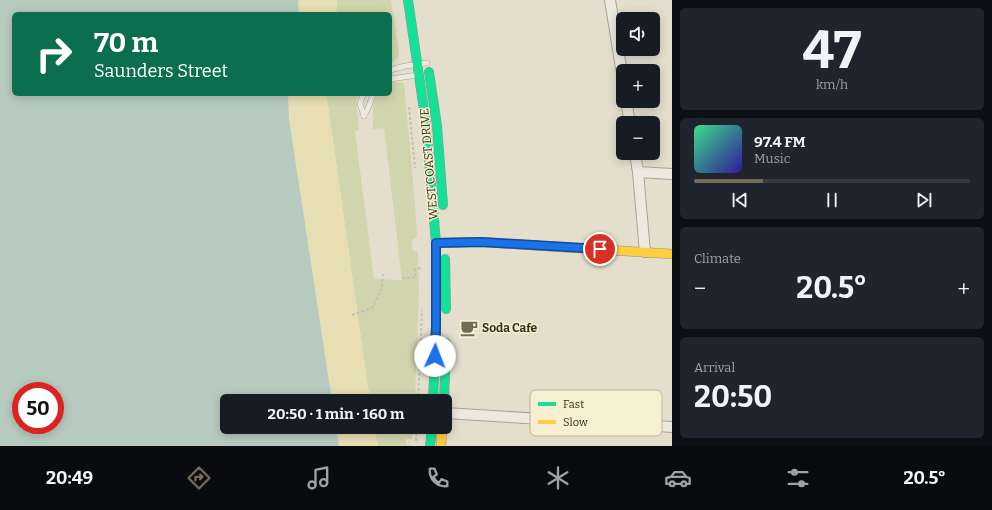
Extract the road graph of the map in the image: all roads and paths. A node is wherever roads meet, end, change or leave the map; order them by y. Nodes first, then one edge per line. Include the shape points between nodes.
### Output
1 (408, 0) edge
2 (610, 0) edge
3 (427, 59) joint
4 (417, 64) junction
5 (620, 64) edge
6 (392, 69) edge
7 (429, 73) junction
8 (419, 75) junction
9 (392, 79) edge
10 (362, 96) edge
11 (372, 96) edge
12 (408, 101) dead end
13 (636, 160) edge
14 (416, 171) dead end
15 (638, 172) junction
16 (672, 174) edge
17 (440, 242) junction
18 (645, 252) junction
19 (672, 254) edge
20 (422, 262) dead end
21 (422, 268) junction
22 (383, 274) dead end
23 (422, 274) dead end
24 (402, 278) dead end
25 (422, 309) dead end
26 (352, 315) dead end
27 (446, 318) dead end
28 (446, 333) dead end
29 (418, 394) edge
30 (433, 394) edge
31 (444, 394) edge
32 (452, 413) edge
33 (530, 418) edge
34 (662, 426) edge
35 (672, 427) edge
36 (417, 434) edge
37 (431, 434) edge
38 (442, 434) edge
39 (416, 446) edge
40 (430, 446) edge
41 (441, 446) edge

1 - 4 main road, WEST COAST DRIVE
2 - 5 street
3 - 4 lane
3 - 7 main road, WEST COAST DRIVE
4 - 6 lane
4 - 8 main road, WEST COAST DRIVE
7 - 8 lane
7 - 17 main road, WEST COAST DRIVE via 442,184 443,217
8 - 9 lane
8 - 17 main road, WEST COAST DRIVE
10 - 11 lane via 360,104 364,116
12 - 14 path
13 - 15 street
15 - 16 street
15 - 18 street
17 - 18 main road
17 - 27 main road, WEST COAST DRIVE via 446,281
17 - 30 main road, WEST COAST DRIVE
18 - 19 main road
20 - 21 path
21 - 23 path
21 - 24 path via 415,269 416,277
22 - 26 path via 381,290 372,308
25 - 29 path
28 - 31 main road
32 - 33 street
34 - 35 street
36 - 39 path
37 - 40 main road
38 - 41 main road

